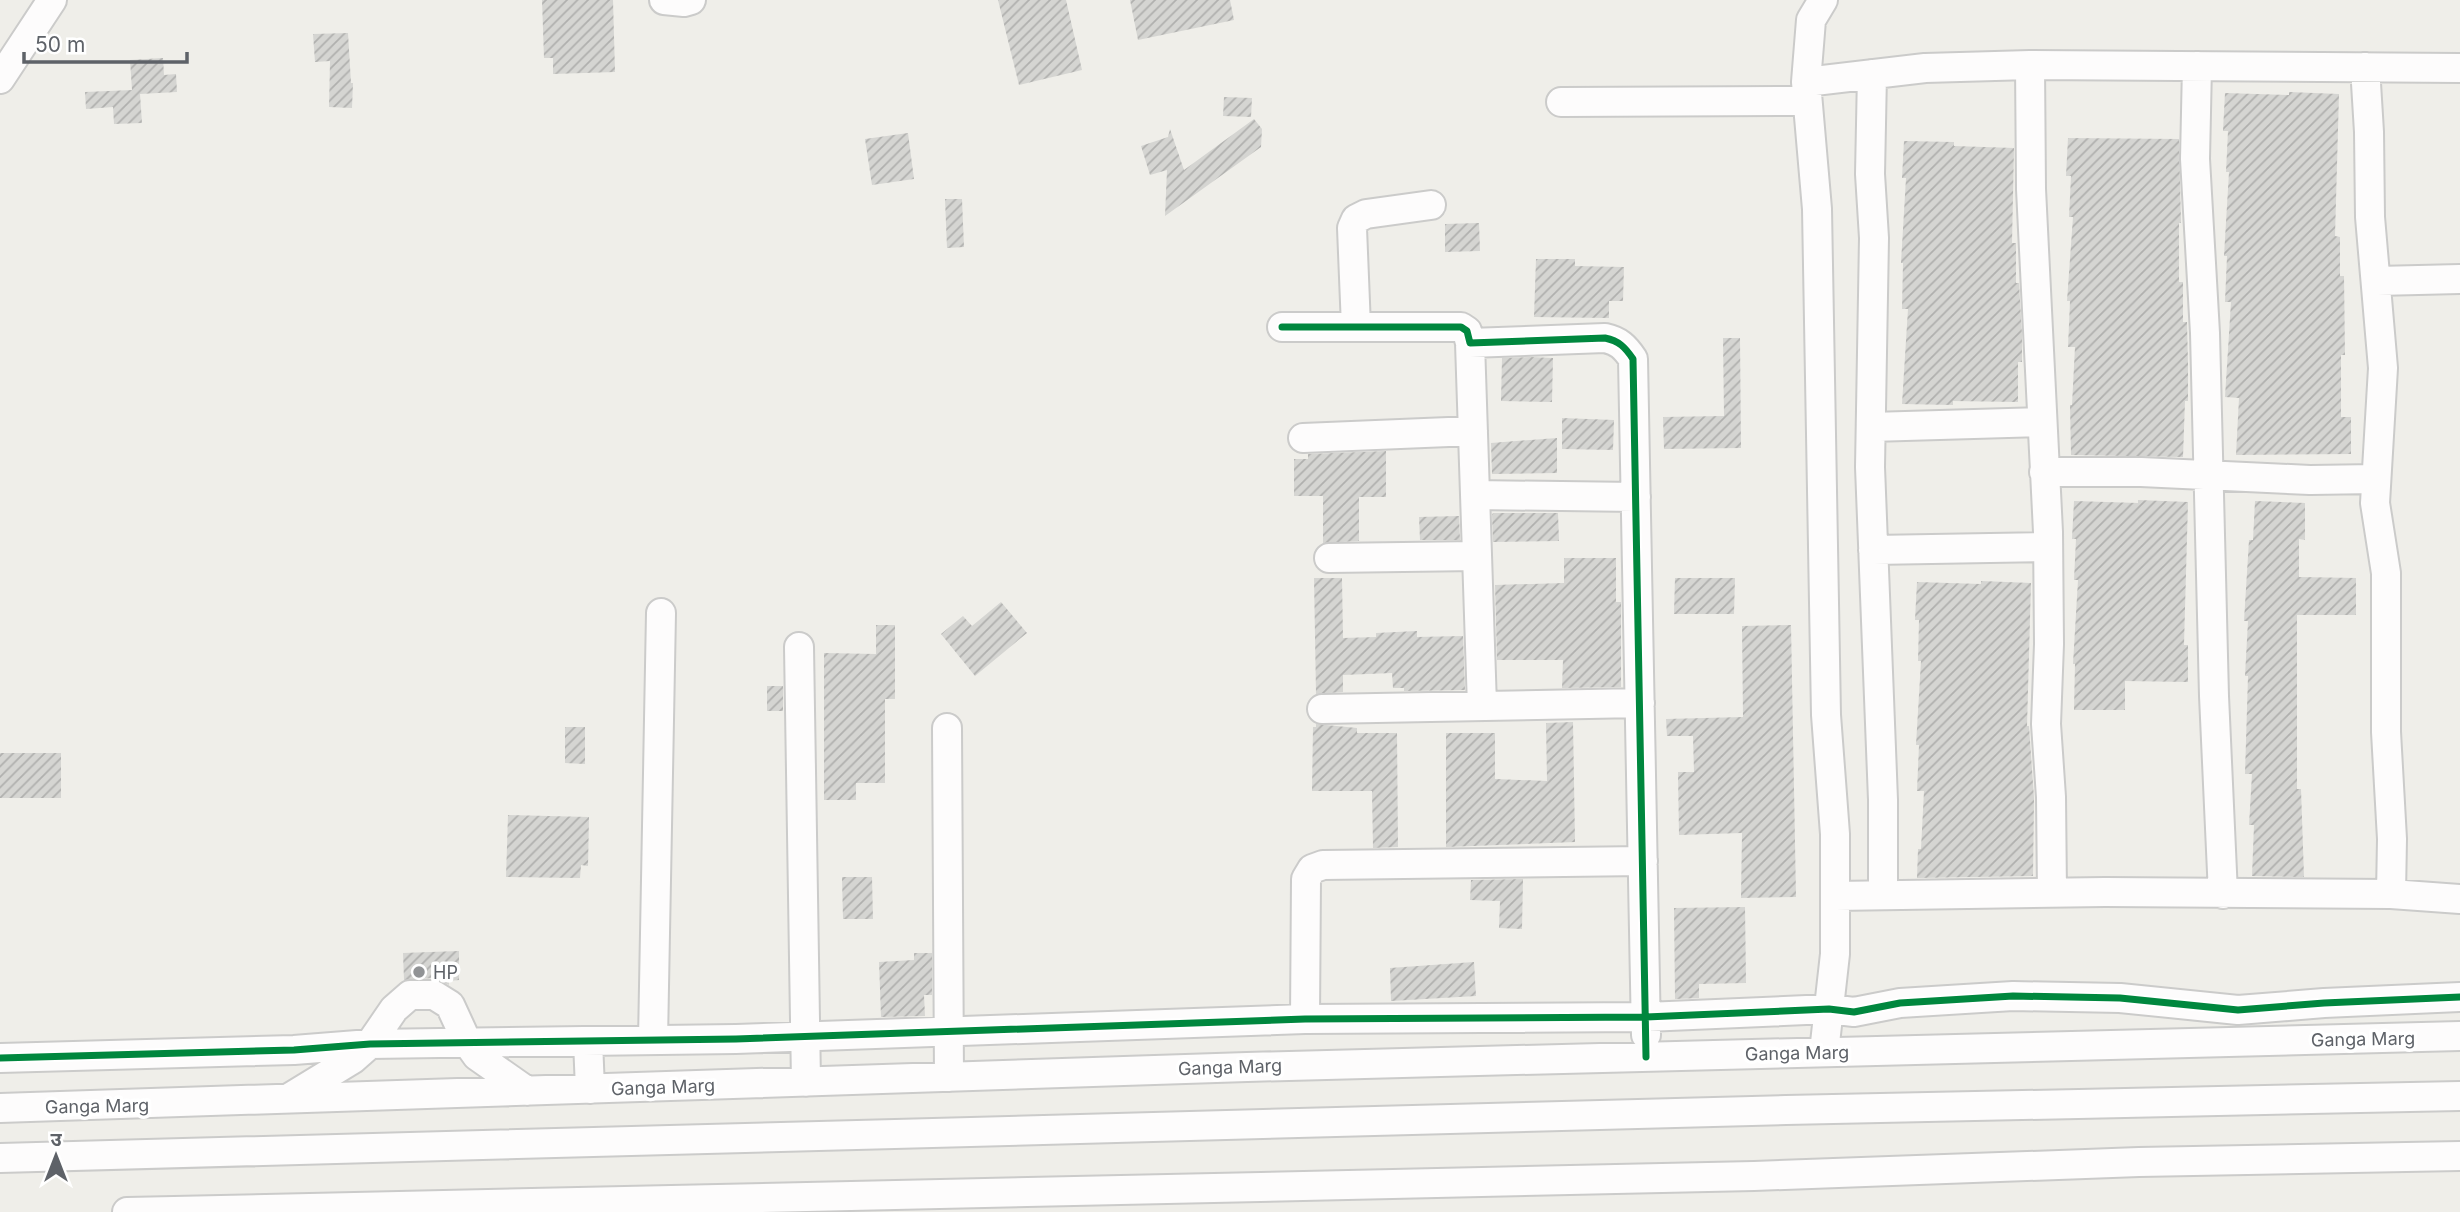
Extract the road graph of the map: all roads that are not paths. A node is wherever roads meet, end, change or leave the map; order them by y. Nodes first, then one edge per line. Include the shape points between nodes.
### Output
1 (52, 0) edge
2 (664, 0) edge
3 (691, 0) edge
4 (1823, 0) edge
5 (2030, 65) junction
6 (2197, 66) junction
7 (2365, 67) junction
8 (2460, 68) edge
9 (1872, 74) junction
10 (0, 79) edge
11 (1806, 91) junction
12 (1561, 102) dead end
13 (1431, 205) dead end
14 (2460, 279) edge
15 (2376, 281) junction
16 (1282, 327) dead end
17 (1356, 327) junction
18 (1470, 343) junction
19 (2042, 422) junction
20 (1871, 427) junction
21 (1473, 430) junction
22 (1303, 438) dead end
23 (2044, 472) junction
24 (2208, 476) junction
25 (2376, 479) junction
26 (1475, 495) junction
27 (1636, 498) junction
28 (2048, 547) junction
29 (1873, 550) junction
30 (1477, 556) junction
31 (1329, 558) dead end
32 (661, 613) dead end
33 (799, 647) dead end
34 (1640, 702) junction
35 (1482, 706) junction
36 (1322, 709) dead end
37 (947, 728) dead end
38 (1643, 861) junction
39 (2052, 892) junction
40 (2223, 894) junction
41 (2391, 894) junction
42 (1883, 895) junction
43 (1835, 896) junction
44 (2460, 899) edge
45 (2460, 997) edge
46 (1829, 1009) junction
47 (1646, 1017) junction
48 (1306, 1019) junction
49 (949, 1030) junction
50 (805, 1036) junction
51 (2460, 1036) edge
52 (653, 1040) junction
53 (588, 1041) junction
54 (467, 1042) junction
55 (370, 1044) junction
56 (1824, 1052) junction
57 (1646, 1057) junction
58 (0, 1058) edge
59 (949, 1077) junction
60 (806, 1082) junction
61 (590, 1089) junction
62 (527, 1091) junction
63 (2460, 1096) edge
64 (287, 1100) junction
65 (0, 1108) edge
66 (2460, 1156) edge
67 (0, 1158) edge
68 (127, 1212) edge

1 - 10 street
2 - 3 street
4 - 11 street via 1811,20
5 - 6 street
5 - 9 street
5 - 19 street
6 - 7 street
6 - 24 street via 2195,159
7 - 8 street
7 - 15 street
9 - 11 street
9 - 20 street
11 - 12 street
11 - 43 street via 1817,209 1826,715
13 - 17 street via 1356,219 1352,228
14 - 15 street
15 - 25 street via 2383,368
16 - 17 street
17 - 18 street via 1461,327
18 - 21 street
18 - 27 street via 1605,338 1627,349 1633,359
19 - 20 street
19 - 23 street
20 - 29 street
21 - 22 street
21 - 26 street
23 - 24 street
23 - 28 street
24 - 25 street
24 - 40 street
25 - 41 street via 2375,503 2386,573
26 - 27 street
26 - 30 street
27 - 34 street
28 - 29 street
28 - 39 street via 2046,724
29 - 42 street
30 - 31 street
30 - 35 street
32 - 52 street
33 - 50 street
34 - 35 street
34 - 38 street
35 - 36 street
37 - 49 street
38 - 47 street
38 - 48 street via 1323,865 1312,869 1306,879
39 - 40 street
39 - 42 street
40 - 41 street
41 - 44 street
42 - 43 street
43 - 46 street
45 - 46 street via 2238,1010 2120,998 2014,996 1900,1003 1854,1012
46 - 47 street
46 - 56 street
47 - 48 street
47 - 57 street
48 - 49 street
49 - 50 street
49 - 59 street
50 - 52 street
50 - 60 street
51 - 56 street, Ganga Marg
52 - 53 street
53 - 54 street
53 - 61 street
54 - 55 street
54 - 55 street via 450,1005 434,995 410,995 394,1009
54 - 62 street via 477,1056
55 - 58 street
55 - 64 street
56 - 57 street, Ganga Marg
57 - 59 street, Ganga Marg
59 - 60 street, Ganga Marg
60 - 61 street, Ganga Marg
61 - 62 street, Ganga Marg
62 - 64 street, Ganga Marg
63 - 67 street
64 - 65 street, Ganga Marg
66 - 68 street

